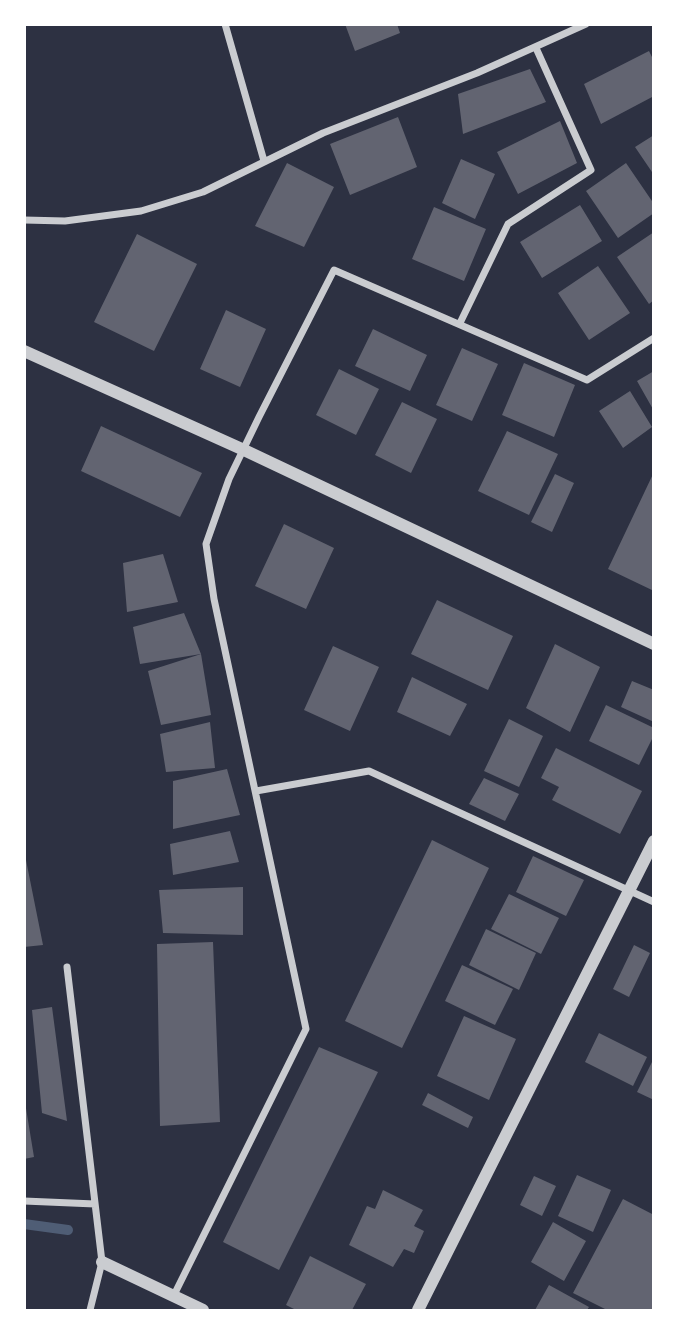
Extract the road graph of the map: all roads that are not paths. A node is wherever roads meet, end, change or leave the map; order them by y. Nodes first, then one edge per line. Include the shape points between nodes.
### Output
1 (225, 24) edge
2 (586, 24) edge
3 (536, 48) junction
4 (264, 161) junction
5 (24, 220) edge
6 (460, 323) junction
7 (653, 338) edge
8 (24, 351) edge
9 (244, 450) junction
10 (653, 643) edge
11 (256, 791) junction
12 (653, 841) edge
13 (629, 891) junction
14 (653, 902) edge
15 (67, 967) dead end
16 (24, 1201) edge
17 (95, 1204) junction
18 (102, 1262) junction
19 (174, 1295) junction
20 (90, 1311) edge
21 (203, 1311) edge
22 (418, 1311) edge

1 - 4 street
2 - 3 street
3 - 4 street
3 - 6 street via 591,170 508,224
4 - 5 street via 203,192 141,211 65,221
6 - 7 street via 587,380
6 - 9 street via 334,270
8 - 9 street
9 - 10 street
9 - 11 street via 206,544
11 - 13 street via 369,771
11 - 19 street via 306,1029
12 - 13 street
13 - 14 street
13 - 22 street
15 - 17 street
16 - 17 street
17 - 18 street
18 - 19 street
18 - 20 street
19 - 21 street

